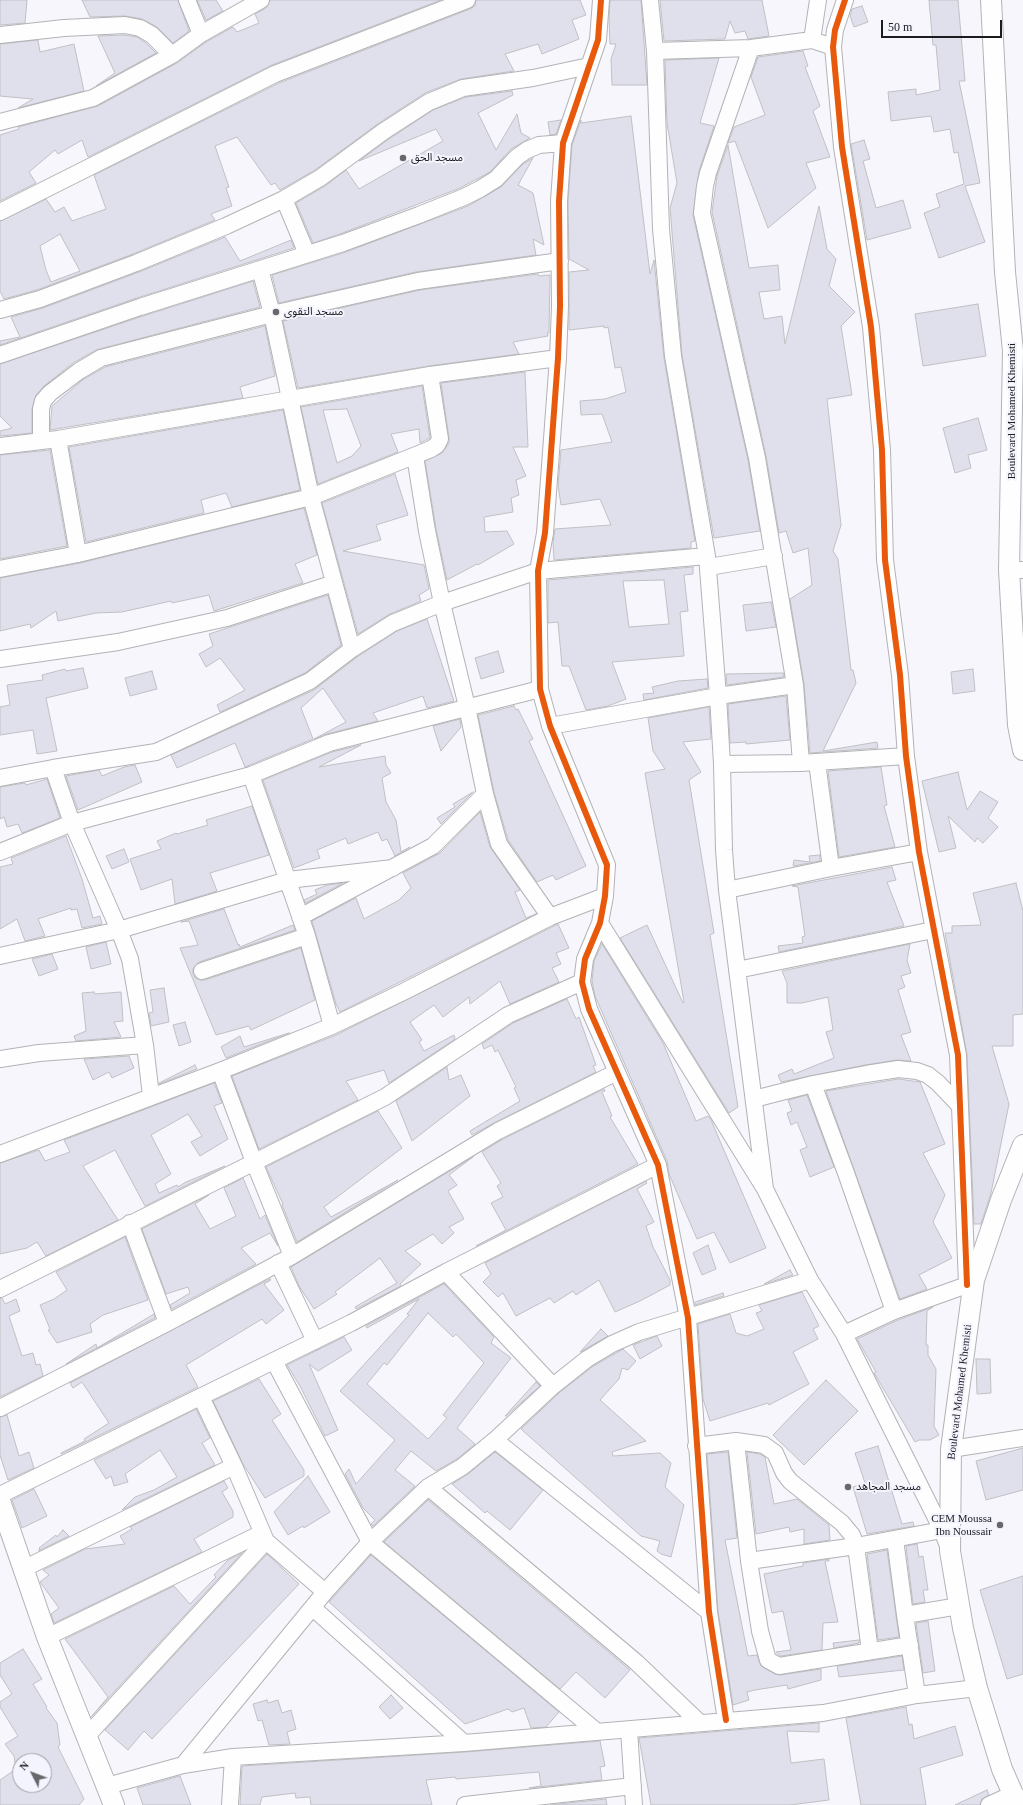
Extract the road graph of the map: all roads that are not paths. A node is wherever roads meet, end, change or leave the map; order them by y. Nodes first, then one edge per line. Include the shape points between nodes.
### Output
1 (187, 0) edge
2 (261, 0) edge
3 (467, 0) edge
4 (601, 0) edge
5 (650, 0) edge
6 (818, 0) edge
7 (845, 0) edge
8 (991, 0) edge
9 (201, 34) junction
10 (0, 35) edge
11 (812, 40) junction
12 (833, 47) junction
13 (751, 48) junction
14 (655, 51) junction
15 (172, 55) junction
16 (590, 66) junction
17 (0, 122) edge
18 (563, 143) junction
19 (284, 199) junction
20 (0, 212) edge
21 (307, 254) junction
22 (560, 262) junction
23 (260, 269) junction
24 (0, 310) edge
25 (272, 314) junction
26 (0, 355) edge
27 (558, 358) junction
28 (430, 376) junction
29 (1018, 376) edge
30 (291, 400) junction
31 (58, 439) junction
32 (41, 441) junction
33 (0, 446) edge
34 (415, 456) junction
35 (312, 497) junction
36 (78, 554) junction
37 (774, 556) junction
38 (708, 562) junction
39 (0, 569) edge
40 (1016, 570) edge
41 (538, 571) junction
42 (334, 583) junction
43 (442, 603) junction
44 (352, 649) junction
45 (0, 659) edge
46 (795, 685) junction
47 (540, 689) junction
48 (718, 696) junction
49 (467, 707) junction
50 (1021, 725) edge
51 (550, 726) junction
52 (1023, 750) edge
53 (906, 756) junction
54 (809, 762) junction
55 (722, 764) junction
56 (53, 768) junction
57 (251, 775) junction
58 (0, 778) edge
59 (485, 794) junction
60 (72, 823) junction
61 (0, 852) edge
62 (919, 852) junction
63 (393, 868) junction
64 (831, 868) junction
65 (288, 880) junction
66 (727, 890) junction
67 (605, 896) junction
68 (300, 917) junction
69 (550, 917) junction
70 (600, 922) junction
71 (119, 930) junction
72 (933, 930) junction
73 (307, 936) junction
74 (0, 956) edge
75 (737, 970) junction
76 (202, 971) dead end
77 (582, 982) junction
78 (332, 1026) junction
79 (145, 1045) junction
80 (0, 1059) edge
81 (220, 1071) junction
82 (617, 1072) junction
83 (812, 1084) junction
84 (151, 1096) junction
85 (754, 1099) junction
86 (960, 1106) junction
87 (0, 1154) edge
88 (1021, 1156) edge
89 (254, 1162) junction
90 (658, 1165) junction
91 (765, 1188) junction
92 (130, 1224) junction
93 (292, 1256) junction
94 (278, 1263) junction
95 (446, 1272) junction
96 (810, 1280) junction
97 (970, 1283) junction
98 (0, 1289) edge
99 (894, 1312) junction
100 (688, 1318) junction
101 (167, 1323) junction
102 (844, 1334) junction
103 (315, 1340) junction
104 (274, 1361) junction
105 (553, 1386) junction
106 (201, 1397) junction
107 (0, 1408) edge
108 (1023, 1438) edge
109 (495, 1440) junction
110 (736, 1441) junction
111 (696, 1446) junction
112 (951, 1449) junction
113 (234, 1466) junction
114 (428, 1487) junction
115 (0, 1495) edge
116 (0, 1501) edge
117 (942, 1530) junction
118 (264, 1537) junction
119 (895, 1539) junction
120 (370, 1542) junction
121 (856, 1546) junction
122 (950, 1551) junction
123 (749, 1560) junction
124 (23, 1569) junction
125 (325, 1592) junction
126 (959, 1606) junction
127 (313, 1608) junction
128 (709, 1612) junction
129 (905, 1615) junction
130 (47, 1637) junction
131 (910, 1645) junction
132 (870, 1650) junction
133 (977, 1688) junction
134 (918, 1695) junction
135 (726, 1720) junction
136 (700, 1723) junction
137 (629, 1730) junction
138 (596, 1731) junction
139 (86, 1737) junction
140 (464, 1743) junction
141 (233, 1757) junction
142 (183, 1765) junction
143 (107, 1786) junction
144 (633, 1786) junction
145 (1017, 1800) edge
146 (114, 1805) edge
147 (230, 1805) edge
148 (465, 1805) edge
149 (634, 1805) edge
150 (989, 1805) edge

1 - 9 street
2 - 9 street
3 - 20 street via 275,74
4 - 16 street via 598,40
5 - 14 street
6 - 11 street
7 - 12 street via 835,30
8 - 29 main road, Boulevard Mohamed Khemisti via 1005,272
9 - 15 street
10 - 15 street via 125,25 140,28
11 - 12 street
11 - 13 street
12 - 53 street via 842,147 871,327 882,450 885,560 900,675
13 - 14 street
13 - 37 street via 708,174 702,213 756,458
14 - 38 street via 661,229 673,356
15 - 17 street via 93,98
16 - 18 street
16 - 19 street via 533,78 463,88 429,102 320,178
18 - 21 street via 539,145 527,150 496,179 464,197
18 - 22 street via 559,201
19 - 21 street
19 - 24 street via 136,263 40,299
21 - 23 street
22 - 25 street via 418,282
22 - 27 street
23 - 25 street
23 - 26 street
25 - 30 street
25 - 32 street via 100,358 79,371 43,401
27 - 28 street
27 - 41 street via 545,533
28 - 30 street
28 - 34 street via 440,439 437,446
29 - 40 main road, Boulevard Mohamed Khemisti
30 - 31 street
30 - 35 street
31 - 32 street
31 - 36 street
32 - 33 street
34 - 35 street
34 - 43 street
35 - 36 street
35 - 42 street
36 - 39 street
37 - 38 street
37 - 46 street
38 - 41 street
38 - 48 street
40 - 50 main road, Boulevard Mohamed Khemisti
41 - 43 street
41 - 47 street
42 - 44 street
42 - 45 street via 227,618 118,642
43 - 44 street via 393,623
43 - 49 street
44 - 56 street via 310,681 156,752
46 - 48 street
46 - 54 street
47 - 49 street
47 - 51 street
48 - 51 street
48 - 55 street
49 - 57 street via 330,743
49 - 59 street
50 - 52 main road, Boulevard Mohamed Khemisti
51 - 67 street via 607,865
53 - 54 street
53 - 62 street
54 - 55 street
54 - 64 street
55 - 66 street
56 - 58 street
56 - 60 street
57 - 60 street
57 - 65 street
59 - 63 street via 433,846
59 - 69 street via 499,844
60 - 61 street
60 - 71 street
62 - 64 street
62 - 72 street
63 - 65 street
63 - 68 street
64 - 66 street
65 - 68 street
65 - 71 street
66 - 75 street
67 - 69 street
67 - 70 street
68 - 73 street
69 - 78 street
70 - 77 street via 586,959
70 - 91 street
71 - 74 street
71 - 79 street via 130,959
72 - 75 street
72 - 86 street via 958,1055
73 - 76 street
73 - 78 street
75 - 85 street
77 - 82 street via 588,1009
77 - 89 street via 508,1015 385,1097
78 - 81 street
79 - 80 street via 39,1053
79 - 84 street
81 - 84 street
81 - 89 street
82 - 90 street
82 - 93 street via 498,1131
83 - 85 street
83 - 86 street via 892,1070 917,1071 938,1083
83 - 99 street via 846,1172
84 - 87 street
85 - 91 street
86 - 97 street
88 - 97 main road, Boulevard Mohamed Khemisti via 1001,1200
89 - 92 street
89 - 93 street
90 - 95 street
90 - 100 street
91 - 96 street
92 - 98 street
92 - 101 street
93 - 94 street
94 - 101 street
94 - 103 street
95 - 103 street
95 - 105 street
96 - 100 street
96 - 102 street
97 - 99 street
97 - 112 main road, Boulevard Mohamed Khemisti
99 - 102 street
100 - 105 street via 639,1332 612,1344 587,1359
100 - 111 street
101 - 107 street
102 - 117 street
103 - 104 street
104 - 106 street
104 - 120 street
105 - 109 street
106 - 113 street
106 - 115 street
108 - 112 street
109 - 114 street via 462,1466
109 - 128 street
110 - 111 street
110 - 121 street via 764,1444 770,1448 778,1457 790,1481 842,1523 852,1534
110 - 123 street
111 - 128 street
112 - 122 main road, Boulevard Mohamed Khemisti
113 - 118 street
113 - 124 street
114 - 120 street
114 - 136 street via 636,1662
116 - 124 main road
117 - 119 street
117 - 122 street
118 - 125 street
118 - 130 street
118 - 139 street
119 - 121 street
119 - 129 street
120 - 125 street
120 - 138 street
121 - 123 street
121 - 132 street
122 - 126 main road, Boulevard Mohamed Khemisti
123 - 132 street via 764,1648 768,1660 773,1664 793,1664
124 - 130 main road
125 - 127 street
126 - 129 street
126 - 133 main road, Boulevard Mohamed Khemisti
127 - 140 street
127 - 142 street
128 - 135 street
129 - 131 street
130 - 139 main road
131 - 132 street
131 - 134 street
133 - 134 street
133 - 145 main road, Boulevard Mohamed Khemisti via 1002,1769
134 - 135 street via 823,1713
135 - 136 street
136 - 137 street
137 - 138 street
137 - 144 street
138 - 140 street
139 - 143 main road
140 - 141 street
141 - 142 street
141 - 147 street
142 - 143 street
143 - 146 main road
144 - 148 street
144 - 149 street
145 - 150 street

